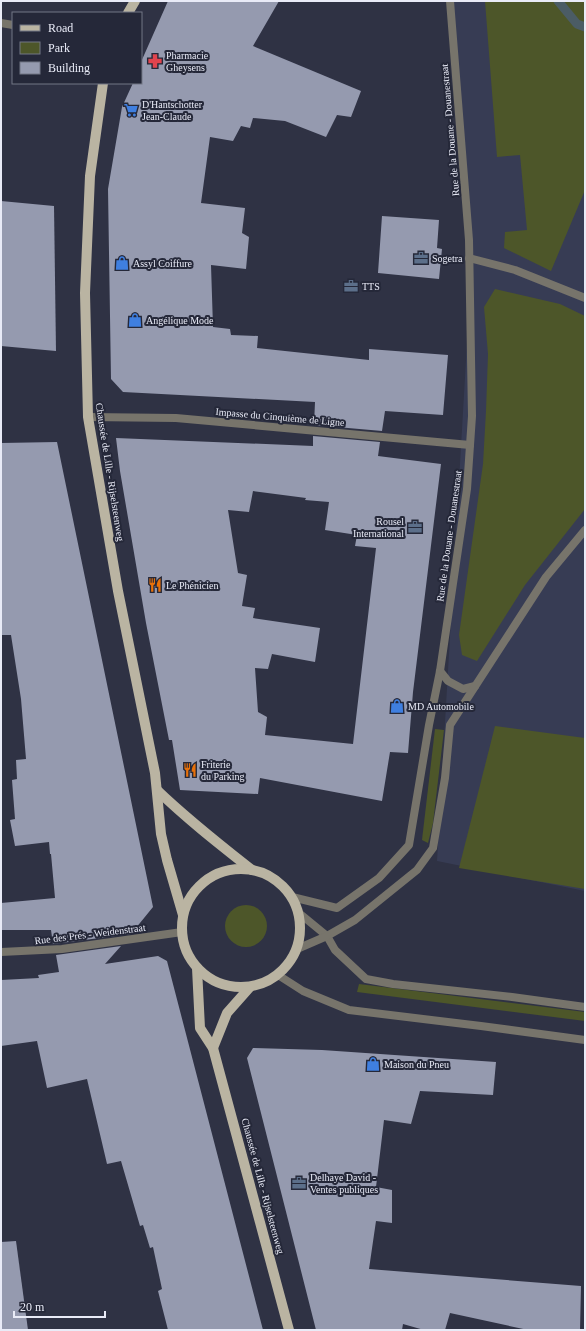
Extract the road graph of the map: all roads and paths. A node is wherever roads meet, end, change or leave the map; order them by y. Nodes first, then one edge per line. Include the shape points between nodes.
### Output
1 (135, 1) edge
2 (450, 1) edge
3 (129, 12) edge
4 (1, 23) edge
5 (12, 25) edge
6 (103, 84) edge
7 (469, 258) junction
8 (585, 298) edge
9 (88, 417) junction
10 (470, 445) junction
11 (585, 530) edge
12 (440, 671) junction
13 (475, 686) junction
14 (157, 790) junction
15 (252, 870) junction
16 (292, 897) junction
17 (299, 913) junction
18 (183, 915) junction
19 (182, 932) junction
20 (326, 936) junction
21 (297, 949) junction
22 (1, 952) edge
23 (197, 968) junction
24 (278, 975) junction
25 (250, 987) junction
26 (585, 1007) edge
27 (585, 1040) edge
28 (213, 1048) junction
29 (289, 1330) edge

1 - 3 main road
2 - 7 street, Rue de la Douane - Douanestraat
4 - 5 street
6 - 9 main road, Chaussée de Lille - Rijselsteenweg via 90,176 85,292
7 - 8 street via 515,270
7 - 10 street, Rue de la Douane - Douanestraat via 472,416
9 - 10 street, Impasse du Cinquième de Ligne via 176,418
9 - 14 main road, Chaussée de Lille - Rijselsteenweg via 118,591
10 - 12 street, Rue de la Douane - Douanestraat via 467,489
11 - 13 street via 546,577
12 - 13 street via 448,681 463,689
12 - 16 street, Rue de la Douane - Douanestraat via 409,845 379,878 337,908
13 - 20 street via 450,725 445,778 433,848 416,870 355,920
14 - 15 main road via 180,812
14 - 18 main road, Chaussée de Lille - Rijselsteenweg via 161,834
15 - 16 main road via 275,879
15 - 18 main road via 230,870 209,878 193,894
16 - 17 main road
17 - 20 street
17 - 21 main road
18 - 19 main road
19 - 22 street, Rue des Prés - Weidenstraat via 62,949
19 - 23 main road via 186,952
20 - 21 street
20 - 26 street via 335,950 366,979
21 - 24 main road
23 - 25 main road via 206,976 227,986
23 - 28 main road, Chaussée de Lille - Rijselsteenweg via 200,1028
24 - 25 main road
24 - 27 street via 303,991 349,1010
25 - 28 main road via 227,1013
28 - 29 main road, Chaussée de Lille - Rijselsteenweg

